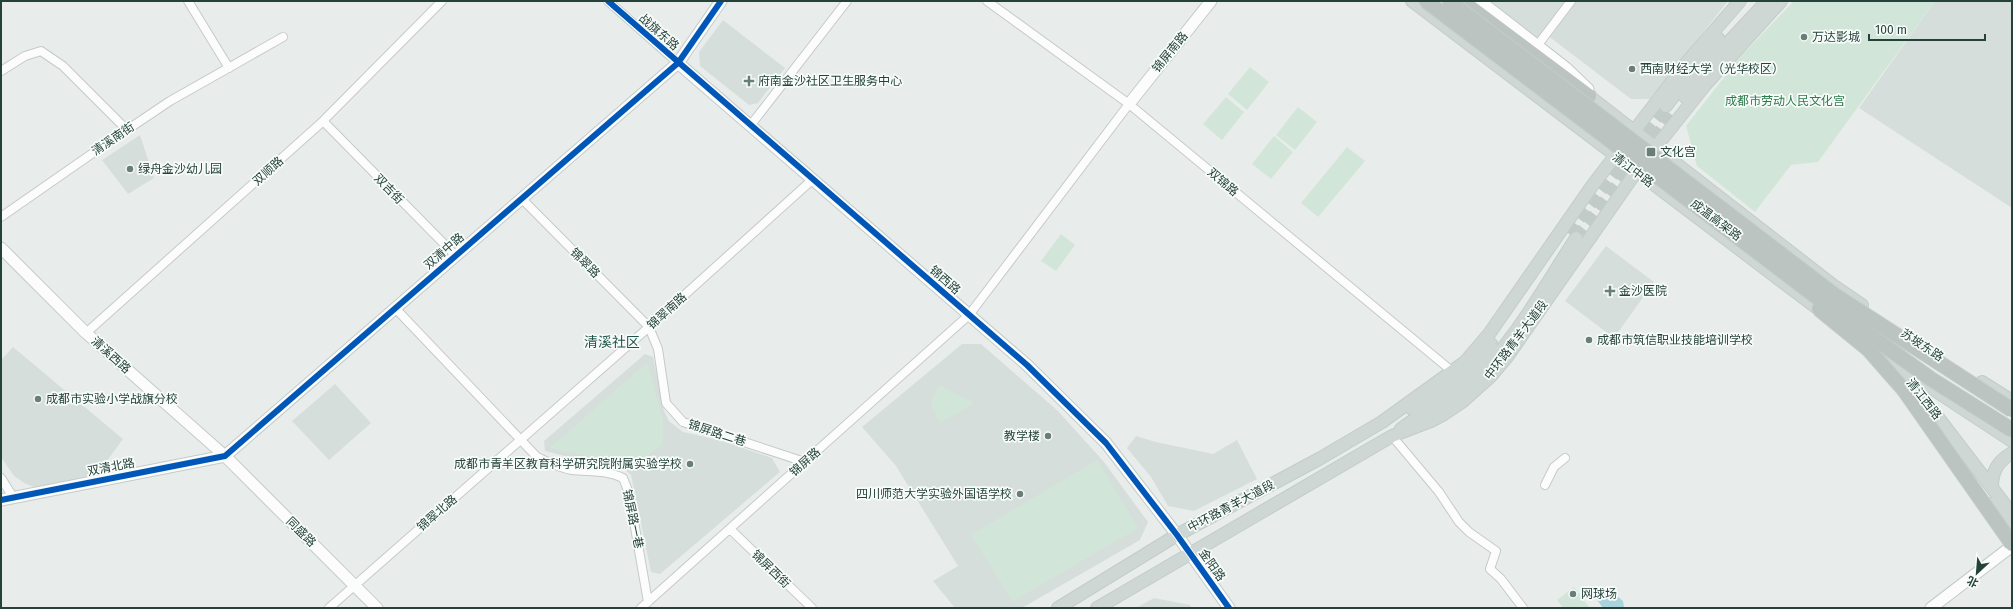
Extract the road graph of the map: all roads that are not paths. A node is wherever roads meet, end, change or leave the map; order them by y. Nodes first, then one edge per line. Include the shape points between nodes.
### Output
1 (188, 1) edge
2 (442, 1) edge
3 (608, 1) edge
4 (721, 1) edge
5 (847, 1) edge
6 (987, 1) edge
7 (1211, 1) edge
8 (1412, 1) edge
9 (1426, 1) edge
10 (1449, 1) edge
11 (1461, 1) edge
12 (1480, 1) edge
13 (1571, 1) edge
14 (1740, 1) edge
15 (1751, 1) edge
16 (1767, 1) edge
17 (1781, 1) edge
18 (283, 37) dead end
19 (1537, 46) junction
20 (678, 63) junction
21 (229, 68) junction
22 (1, 71) edge
23 (1589, 96) junction
24 (1129, 104) junction
25 (323, 121) junction
26 (1622, 121) junction
27 (750, 126) junction
28 (127, 130) junction
29 (1635, 131) junction
30 (1656, 148) junction
31 (1615, 156) junction
32 (1636, 172) junction
33 (812, 180) junction
34 (521, 198) junction
35 (1, 217) edge
36 (1, 248) edge
37 (1756, 251) junction
38 (456, 256) junction
39 (1834, 286) junction
40 (396, 309) junction
41 (969, 315) junction
42 (649, 327) junction
43 (86, 333) junction
44 (1856, 338) junction
45 (1900, 368) junction
46 (1453, 372) junction
47 (2012, 401) edge
48 (2012, 410) edge
49 (1382, 422) junction
50 (2012, 430) edge
51 (1392, 436) junction
52 (520, 440) junction
53 (2012, 441) edge
54 (2012, 453) edge
55 (225, 456) junction
56 (1565, 458) dead end
57 (805, 462) junction
58 (1, 478) edge
59 (1545, 485) dead end
60 (1992, 487) junction
61 (13, 498) junction
62 (1, 500) edge
63 (2012, 514) edge
64 (730, 529) junction
65 (2012, 531) edge
66 (1177, 535) junction
67 (2012, 545) edge
68 (1190, 554) junction
69 (354, 585) junction
70 (648, 602) junction
71 (329, 608) edge
72 (377, 608) edge
73 (641, 608) edge
74 (812, 608) edge
75 (1058, 608) edge
76 (1097, 608) edge
77 (1229, 608) edge
78 (1523, 608) edge
79 (1931, 608) edge

1 - 21 street
2 - 25 street, 双顺路
3 - 20 street, 战旗东路
4 - 20 street, 双清中路
5 - 27 street
6 - 24 street, 双锦路
7 - 24 street, 锦屏南路
8 - 31 main road, 清江中路
9 - 37 highway, 成温高架路, bridge
10 - 48 highway, 成温高架路, bridge via 1836,296
11 - 23 highway
11 - 23 main road via 1538,61
12 - 19 street
13 - 19 street
14 - 29 main road, 中环路青羊大道段 via 1687,62
15 - 16 main road via 1714,42 1670,109
17 - 30 main road, 中环路青羊大道段 via 1711,78
18 - 21 street, 清溪南街
19 - 26 street via 1566,68
20 - 27 street, 锦西路
20 - 34 street, 双清中路
21 - 28 street, 清溪南街 via 170,101
22 - 28 street via 25,56 41,50 63,66
23 - 26 main road
24 - 41 street, 锦屏路
24 - 46 street, 双锦路
25 - 38 street, 双吉街
25 - 43 street, 双顺路
26 - 29 main road
27 - 33 street, 锦西路
28 - 35 street, 清溪南街
29 - 30 main road
29 - 31 main road, 中环路青羊大道段
30 - 32 main road, 中环路青羊大道段
30 - 39 main road
31 - 32 main road, 清江中路
31 - 46 main road, 中环路青羊大道段 via 1489,334 1466,362
32 - 44 main road, 清江中路
32 - 51 main road, 中环路青羊大道段 via 1507,357 1491,376 1444,414
33 - 41 street, 锦西路
33 - 42 street, 锦翠南路
34 - 38 street, 双清中路
34 - 42 street, 锦翠路
36 - 43 street, 清溪西路
37 - 50 highway, 成温高架路, bridge via 1931,378
37 - 67 highway, bridge via 1795,291 1868,350 1904,390
38 - 40 street, 双清中路
39 - 45 main road, 清江西路
39 - 47 main road, 苏坡东路 via 1909,337
40 - 52 street
40 - 55 street, 双清中路
41 - 57 street, 锦屏路
41 - 66 street, 锦西路 via 1027,365 1106,443
42 - 52 street, 锦翠南路
42 - 57 street, 锦屏路二巷 via 658,349 666,403 682,422
43 - 55 street, 清溪西路
44 - 45 main road
44 - 65 main road, 清江西路 via 1910,395
45 - 53 main road
45 - 60 main road, 清江西路
46 - 49 main road, 中环路青羊大道段
49 - 51 main road via 1427,401 1479,360 1572,236 1516,329 1483,370 1456,394
49 - 66 main road, 中环路青羊大道段
51 - 68 main road, 中环路青羊大道段
51 - 78 street via 1439,492 1459,522 1496,551 1490,569
52 - 69 street, 锦翠北路
52 - 70 street, 锦屏路一巷 via 537,457 553,465 571,470 613,473 623,478 629,493
54 - 60 main road via 1997,465
55 - 61 street, 双清北路
55 - 69 street, 同盛路
56 - 59 street via 1554,467
57 - 64 street, 锦屏路
58 - 61 street
60 - 63 main road, 清江西路
61 - 62 street, 双清北路
64 - 70 street, 锦屏路
64 - 74 street, 锦屏西街
66 - 68 street, 金阳路
66 - 75 main road, 中环路青羊大道段
67 - 79 street
68 - 76 main road, 中环路青羊大道段
68 - 77 street, 金阳路
69 - 71 street, 锦翠北路
69 - 72 street, 同盛路
70 - 73 street, 锦屏路

